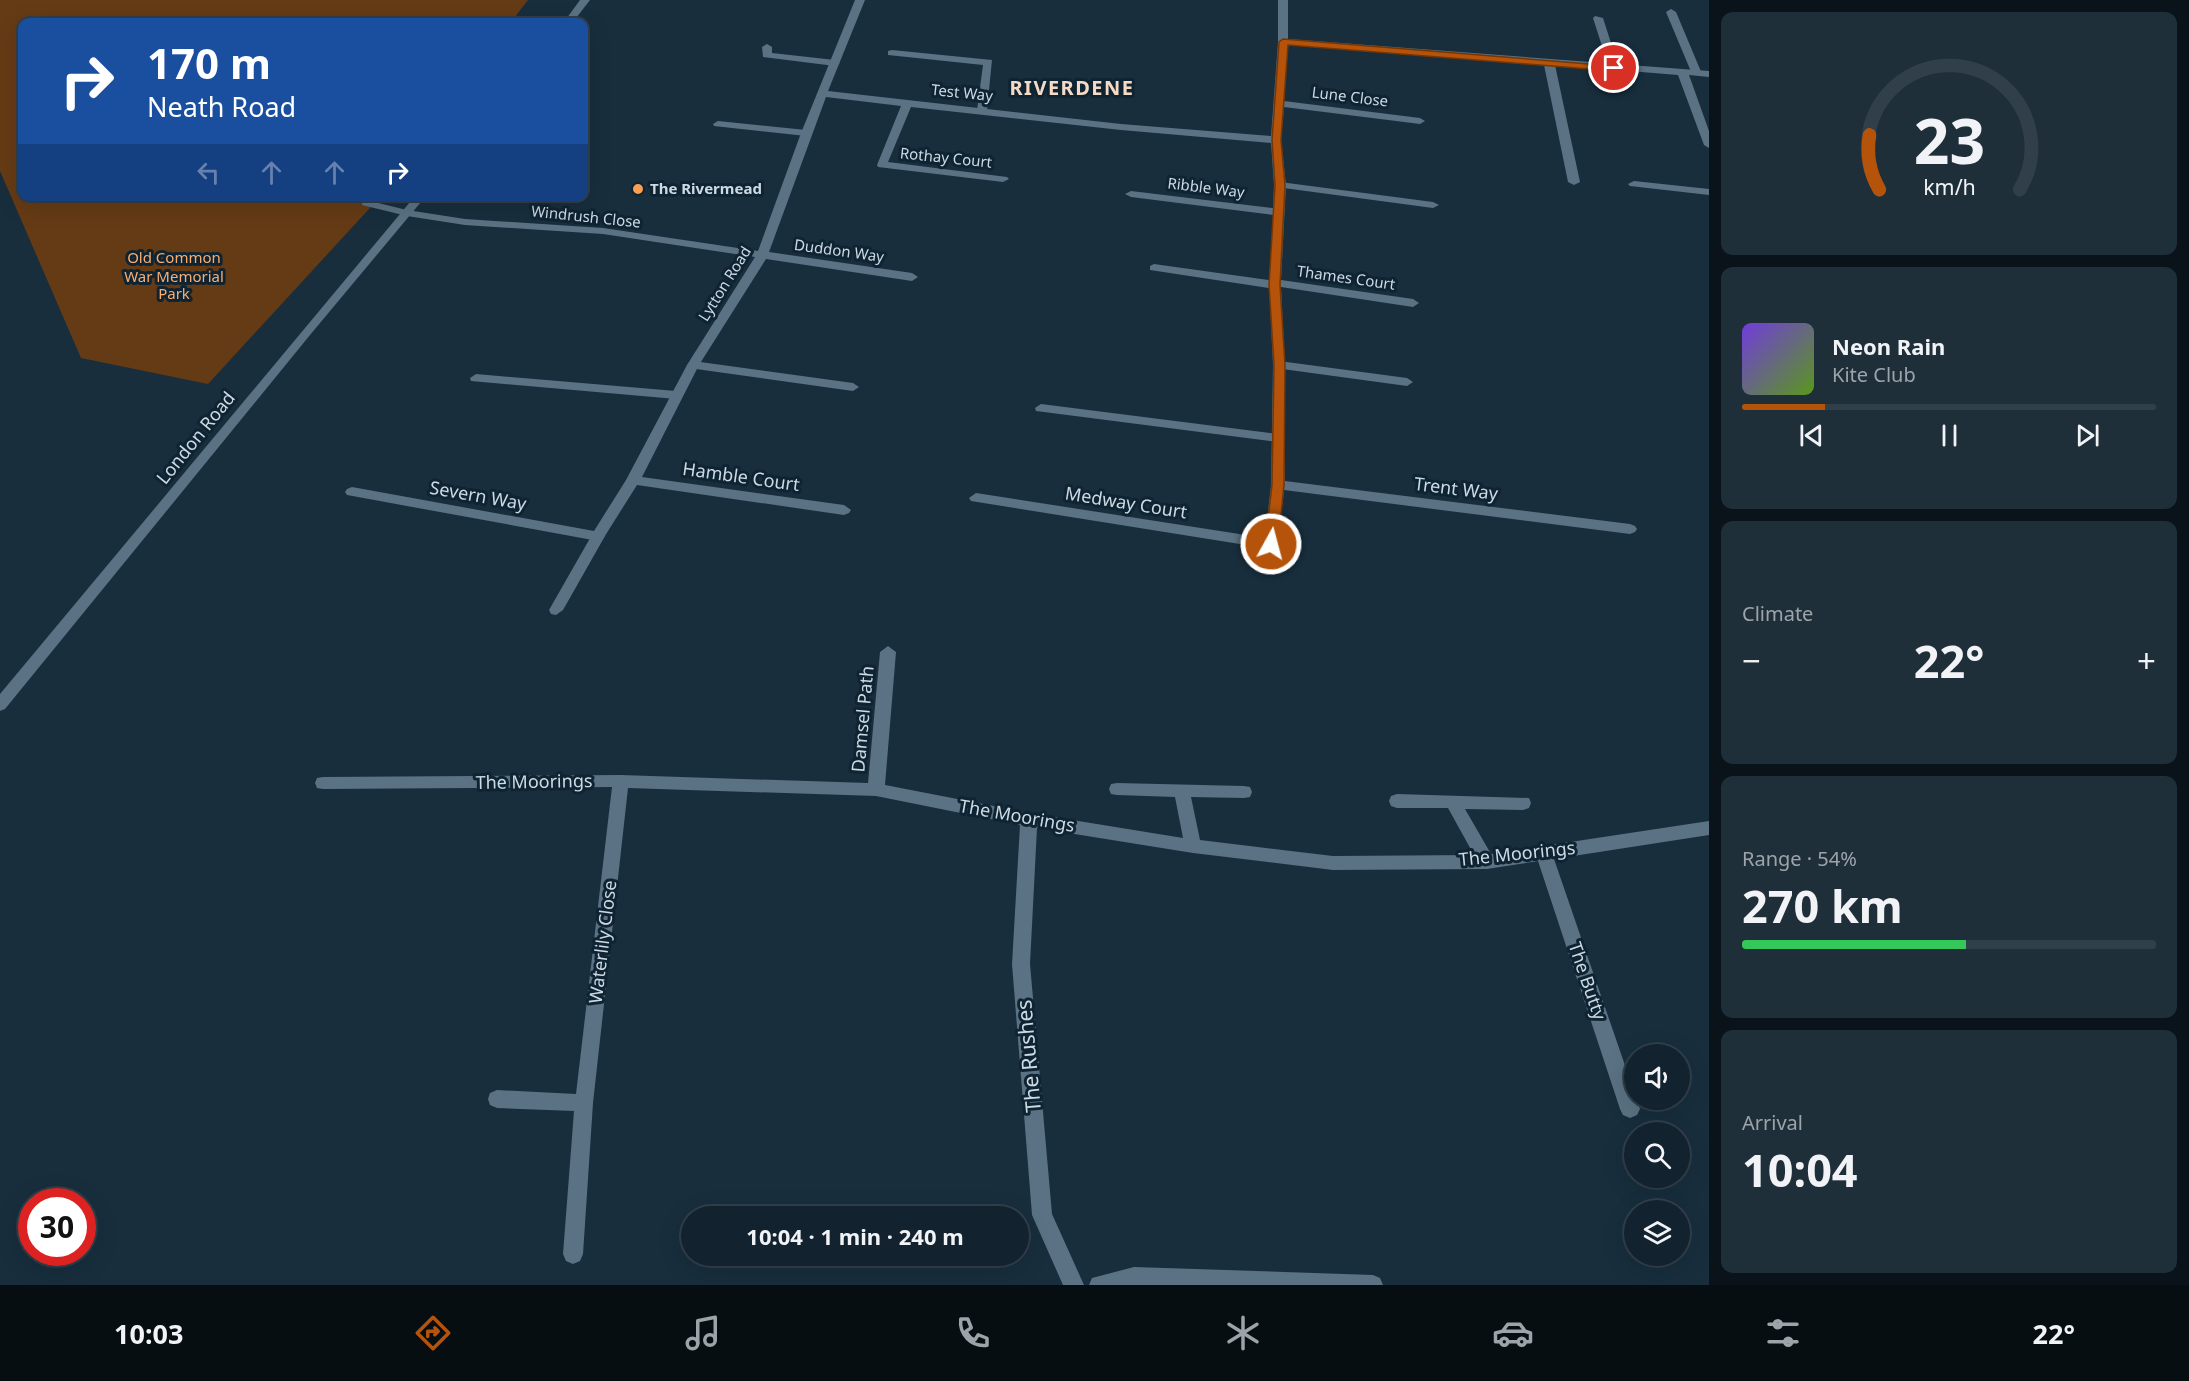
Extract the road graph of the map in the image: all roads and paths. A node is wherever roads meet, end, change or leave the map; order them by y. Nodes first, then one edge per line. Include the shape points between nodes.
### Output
1 (585, 0) edge
2 (860, 0) edge
3 (1282, 0) edge
4 (1671, 12) dead end
5 (571, 18) edge
6 (1598, 18) dead end
7 (1283, 42) junction
8 (767, 47) dead end
9 (892, 53) dead end
10 (835, 63) junction
11 (1550, 63) junction
12 (1614, 68) junction
13 (1683, 74) junction
14 (1697, 74) junction
15 (1709, 74) edge
16 (824, 94) junction
17 (907, 103) junction
18 (1277, 104) junction
19 (982, 110) junction
20 (1703, 116) edge
21 (1420, 121) dead end
22 (718, 124) dead end
23 (806, 134) junction
24 (1276, 140) junction
25 (1709, 145) edge
26 (1003, 179) dead end
27 (1574, 182) dead end
28 (1634, 184) dead end
29 (1280, 185) junction
30 (1709, 192) edge
31 (1131, 194) dead end
32 (417, 201) edge
33 (366, 203) dead end
34 (1433, 205) dead end
35 (1278, 212) junction
36 (407, 213) junction
37 (762, 256) junction
38 (1154, 268) dead end
39 (912, 277) dead end
40 (1275, 284) junction
41 (1413, 303) dead end
42 (693, 365) junction
43 (1279, 365) junction
44 (476, 378) dead end
45 (1407, 382) dead end
46 (853, 387) dead end
47 (676, 395) junction
48 (1041, 408) dead end
49 (1277, 438) junction
50 (633, 480) junction
51 (1278, 485) junction
52 (352, 492) dead end
53 (976, 498) dead end
54 (844, 510) dead end
55 (1630, 529) dead end
56 (598, 536) junction
57 (556, 610) dead end
58 (888, 652) dead end
59 (0, 705) edge
60 (621, 781) junction
61 (323, 783) dead end
62 (1116, 789) dead end
63 (876, 790) junction
64 (1182, 791) junction
65 (1244, 792) dead end
66 (1397, 801) dead end
67 (1453, 801) junction
68 (1523, 803) dead end
69 (1029, 820) junction
70 (1709, 828) edge
71 (1193, 846) junction
72 (1544, 853) junction
73 (1487, 862) junction
74 (1624, 1091) edge
75 (497, 1099) dead end
76 (584, 1103) junction
77 (573, 1254) dead end
78 (1074, 1285) edge
79 (1100, 1285) edge
80 (1373, 1285) edge

1 - 5 street
2 - 10 street, Lytton Road
3 - 7 street
4 - 14 street
6 - 12 street
7 - 11 street
7 - 18 street
8 - 10 street via 767,55
9 - 19 street via 988,62
10 - 16 street, Lytton Road
11 - 12 street
11 - 27 street
12 - 13 street
13 - 14 street
13 - 20 street
14 - 15 street
16 - 17 street, Test Way
16 - 23 street, Lytton Road
17 - 19 street, Test Way
17 - 26 street, Rothay Court via 882,165
18 - 21 street, Lune Close
18 - 24 street
19 - 24 street, Test Way
20 - 25 street
22 - 23 street
23 - 37 street, Lytton Road
24 - 29 street
28 - 30 street
29 - 34 street
29 - 35 street
31 - 35 street, Ribble Way
32 - 36 street, London Road
33 - 36 street, Windrush Close
35 - 40 street
36 - 37 street, Windrush Close via 465,222 603,231
36 - 59 street, London Road
37 - 39 street, Duddon Way
37 - 42 street, Lytton Road
38 - 40 street, Thames Court
40 - 41 street, Thames Court
40 - 43 street
42 - 46 street
42 - 47 street, Lytton Road
43 - 45 street
43 - 49 street
44 - 47 street
47 - 50 street, Lytton Road
48 - 49 street
49 - 51 street
50 - 54 street, Hamble Court
50 - 56 street, Lytton Road
51 - 53 street, Medway Court via 1271,544
51 - 55 street, Trent Way
52 - 56 street, Severn Way
56 - 57 street, Lytton Road
58 - 63 street, Damsel Path
60 - 61 street, The Moorings
60 - 63 street, The Moorings
60 - 76 street, Waterlily Close
62 - 64 street
63 - 69 street, The Moorings
64 - 65 street
64 - 71 street
66 - 67 street
67 - 68 street
67 - 73 street
69 - 71 street, The Moorings
69 - 78 street, The Rushes via 1021,964 1042,1215
70 - 72 street, The Moorings
71 - 73 street, The Moorings via 1333,863
72 - 73 street, The Moorings
72 - 74 street, The Butty
75 - 76 street
76 - 77 street, Waterlily Close
79 - 80 street via 1134,1276

